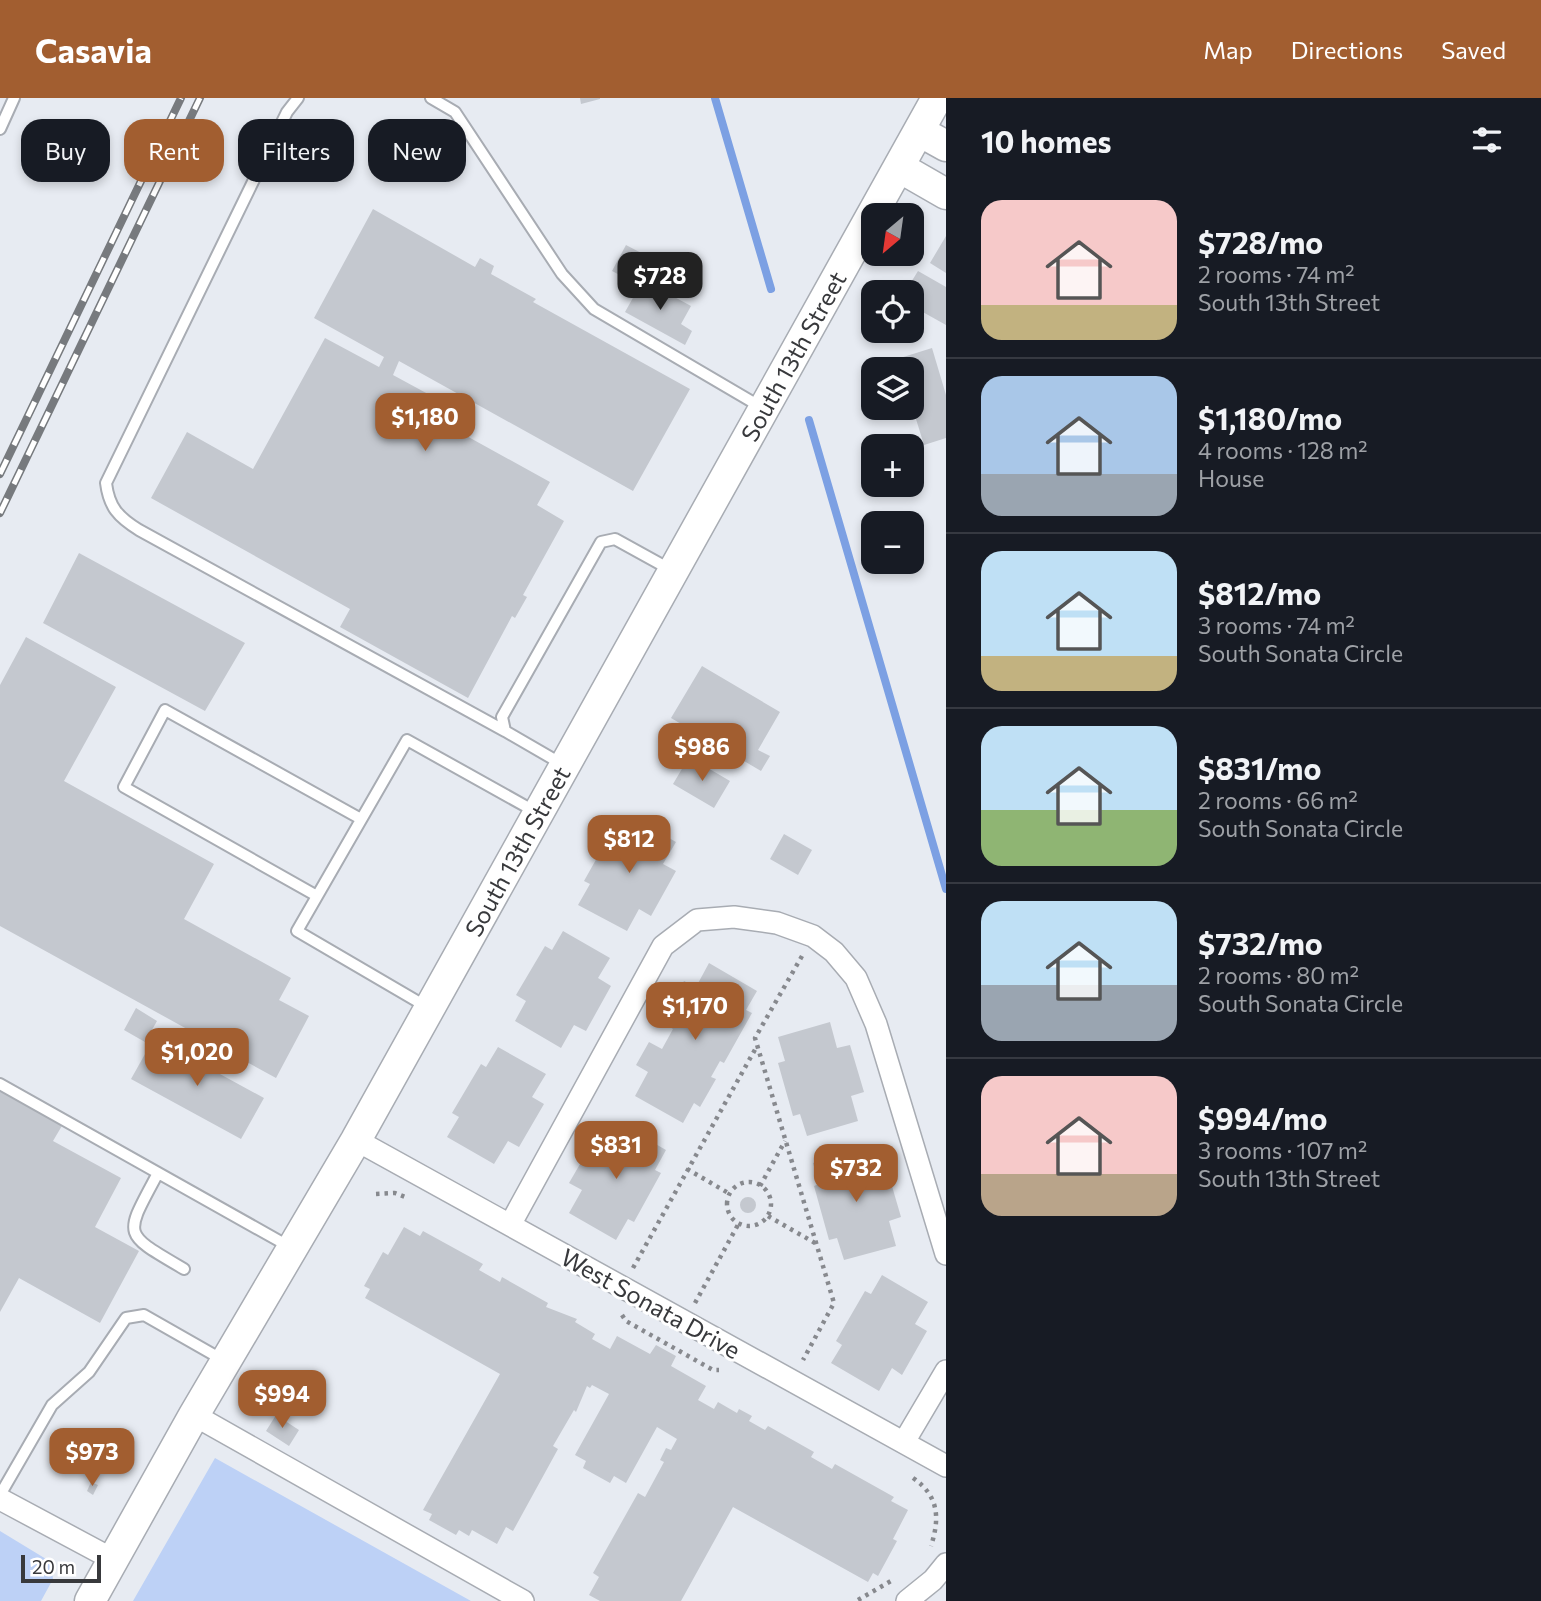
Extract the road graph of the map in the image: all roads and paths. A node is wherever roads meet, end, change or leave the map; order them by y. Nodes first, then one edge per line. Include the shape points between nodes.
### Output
1 (14, 98) edge
2 (298, 98) edge
3 (430, 98) edge
4 (937, 98) edge
5 (0, 129) edge
6 (919, 131) junction
7 (946, 146) edge
8 (899, 167) junction
9 (946, 194) edge
10 (763, 408) junction
11 (673, 571) junction
12 (505, 731) junction
13 (565, 766) junction
14 (538, 813) junction
15 (361, 819) junction
16 (317, 896) junction
17 (813, 936) junction
18 (430, 1008) junction
19 (757, 1045) junction
20 (0, 1084) edge
21 (356, 1140) junction
22 (785, 1140) junction
23 (687, 1170) junction
24 (158, 1173) junction
25 (760, 1186) junction
26 (376, 1194) dead end
27 (730, 1194) junction
28 (416, 1202) dead end
29 (768, 1216) junction
30 (739, 1223) junction
31 (510, 1225) junction
32 (817, 1244) junction
33 (292, 1249) junction
34 (723, 1252) dead end
35 (946, 1254) edge
36 (633, 1268) dead end
37 (184, 1269) dead end
38 (620, 1312) dead end
39 (226, 1362) junction
40 (801, 1364) dead end
41 (721, 1370) dead end
42 (946, 1371) edge
43 (194, 1415) junction
44 (904, 1442) junction
45 (946, 1466) edge
46 (903, 1472) dead end
47 (0, 1497) edge
48 (930, 1550) dead end
49 (114, 1560) junction
50 (946, 1564) edge
51 (900, 1576) dead end
52 (858, 1600) edge
53 (90, 1601) edge
54 (523, 1601) edge
55 (907, 1601) edge

1 - 5 lane
2 - 12 lane via 106,483 108,502 120,518 139,530
3 - 10 lane via 455,111 562,274 594,309
4 - 6 street, South 13th Street
6 - 7 street
6 - 8 street, South 13th Street
8 - 9 street
8 - 10 street, South 13th Street
10 - 11 street, South 13th Street
11 - 12 lane via 615,539 601,542 502,717
11 - 13 street, South 13th Street
12 - 13 lane
13 - 14 street, South 13th Street
14 - 15 lane via 407,740
14 - 18 street, South 13th Street
15 - 16 lane
15 - 16 lane via 165,710 124,786
16 - 18 lane via 297,931
17 - 19 path via 755,1038
17 - 31 street via 777,923 734,917 697,920 663,946
17 - 35 street via 856,978 876,1024
18 - 21 street, South 13th Street
19 - 22 path
19 - 23 path
20 - 24 lane
21 - 31 street, West Sonata Drive
21 - 33 street, South 13th Street
22 - 25 path
22 - 32 path
23 - 27 path
23 - 36 path
24 - 33 lane
24 - 37 lane via 132,1231 138,1242
25 - 27 path via 747,1183
25 - 29 path via 769,1196
26 - 28 path via 395,1193
27 - 30 path via 728,1208
29 - 30 path via 756,1225
29 - 32 path
30 - 34 path
31 - 44 street, West Sonata Drive
32 - 40 path via 834,1303
33 - 39 street, South 13th Street
38 - 41 path via 637,1328 713,1370
39 - 43 street, South 13th Street
39 - 47 lane via 144,1315 126,1318 89,1372 52,1405
42 - 44 street
43 - 49 street, South 13th Street
43 - 54 street
44 - 45 street, West Sonata Drive
46 - 48 path via 926,1488 936,1503 938,1517
47 - 49 street
49 - 53 street, South 13th Street
50 - 55 street
51 - 52 path

